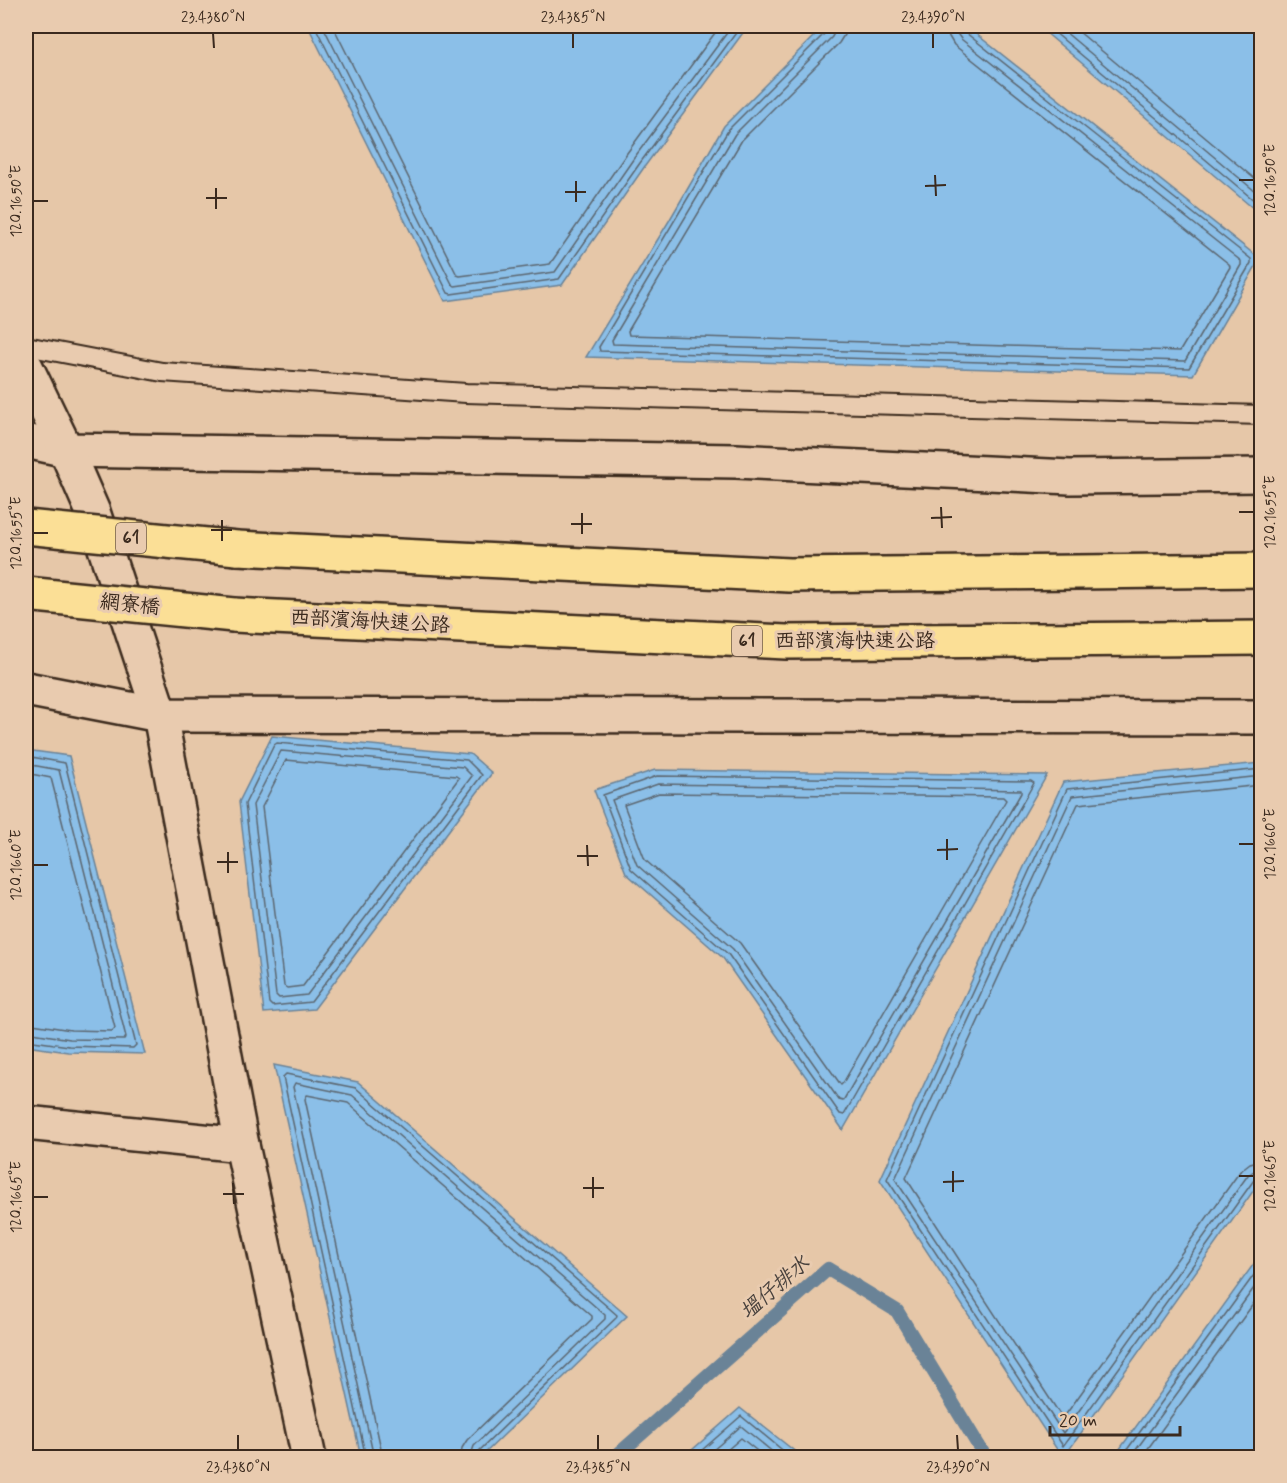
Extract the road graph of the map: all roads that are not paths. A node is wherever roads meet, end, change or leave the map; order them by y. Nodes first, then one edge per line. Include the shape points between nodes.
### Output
1 (26, 346) edge
2 (26, 367) edge
3 (1262, 415) edge
4 (26, 441) edge
5 (66, 450) junction
6 (1262, 474) edge
7 (26, 527) edge
8 (1262, 570) edge
9 (26, 594) edge
10 (234, 615) joint
11 (1262, 638) edge
12 (26, 689) edge
13 (160, 715) junction
14 (1262, 717) edge
15 (26, 1123) edge
16 (242, 1145) junction
17 (309, 1458) edge

1 - 3 lane via 162,372 466,393
2 - 5 street
4 - 5 street
5 - 6 street via 736,461 1070,477
5 - 13 street via 93,512
7 - 8 highway, 61, bridge via 237,548 789,575
9 - 10 highway, 網寮橋 / 61, bridge
10 - 11 highway, 西部濱海快速公路 / 61 via 786,642
12 - 13 street
13 - 14 street
13 - 16 street
15 - 16 street
16 - 17 street

